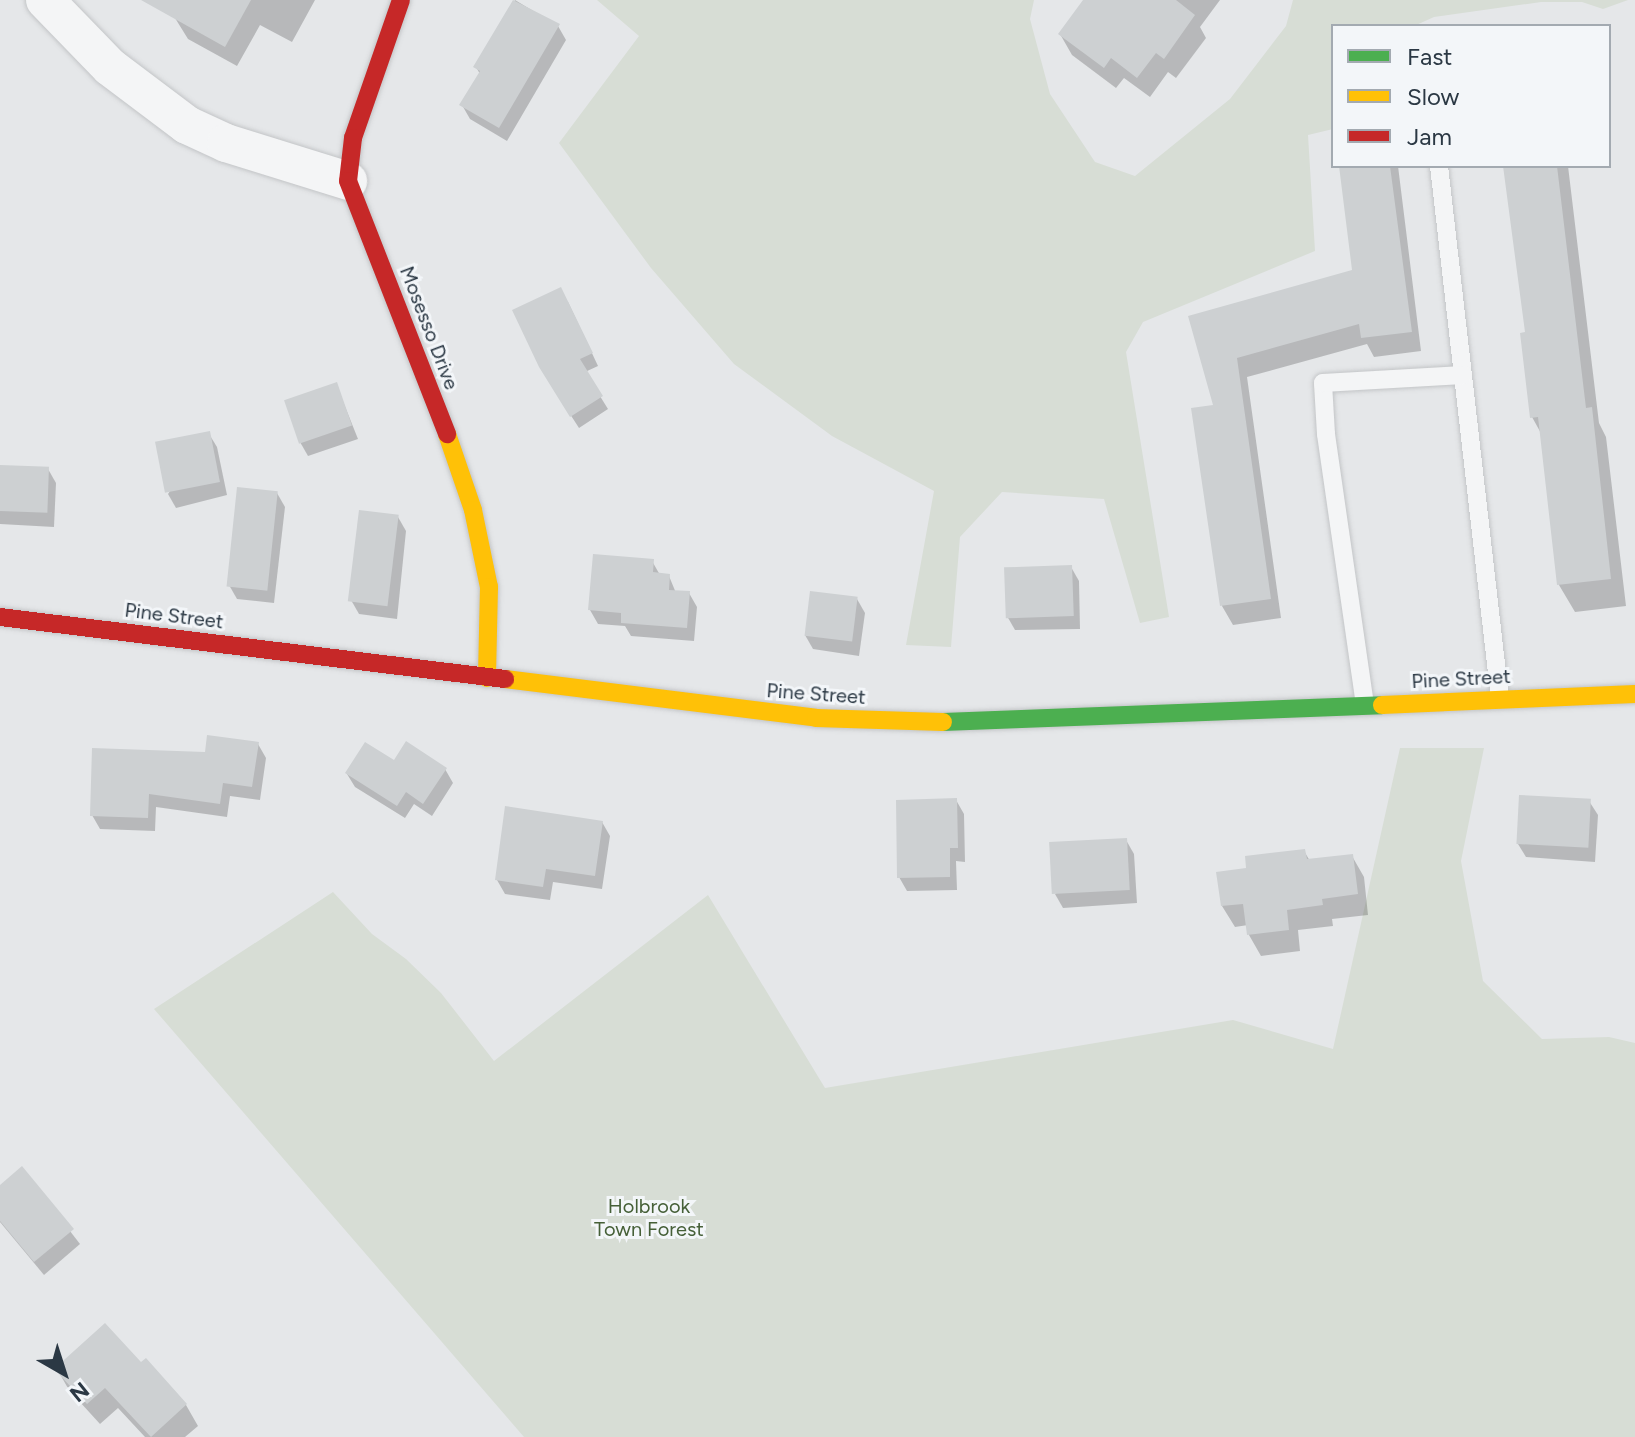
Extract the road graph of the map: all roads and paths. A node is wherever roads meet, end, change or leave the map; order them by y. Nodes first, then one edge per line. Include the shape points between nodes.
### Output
1 (45, 0) edge
2 (401, 0) edge
3 (1439, 168) edge
4 (348, 181) junction
5 (1463, 375) junction
6 (0, 617) edge
7 (487, 678) junction
8 (1635, 694) edge
9 (1500, 699) junction
10 (1365, 705) junction

1 - 4 street via 110,67 187,125 226,143
2 - 4 main road, Mosesso Drive via 353,138
3 - 5 lane
4 - 7 main road, Mosesso Drive via 473,510 489,587
5 - 9 lane
5 - 10 lane via 1323,383
6 - 7 main road, Pine Street
7 - 10 main road, Pine Street via 749,712 918,723
8 - 9 main road, Pine Street
9 - 10 main road, Pine Street

